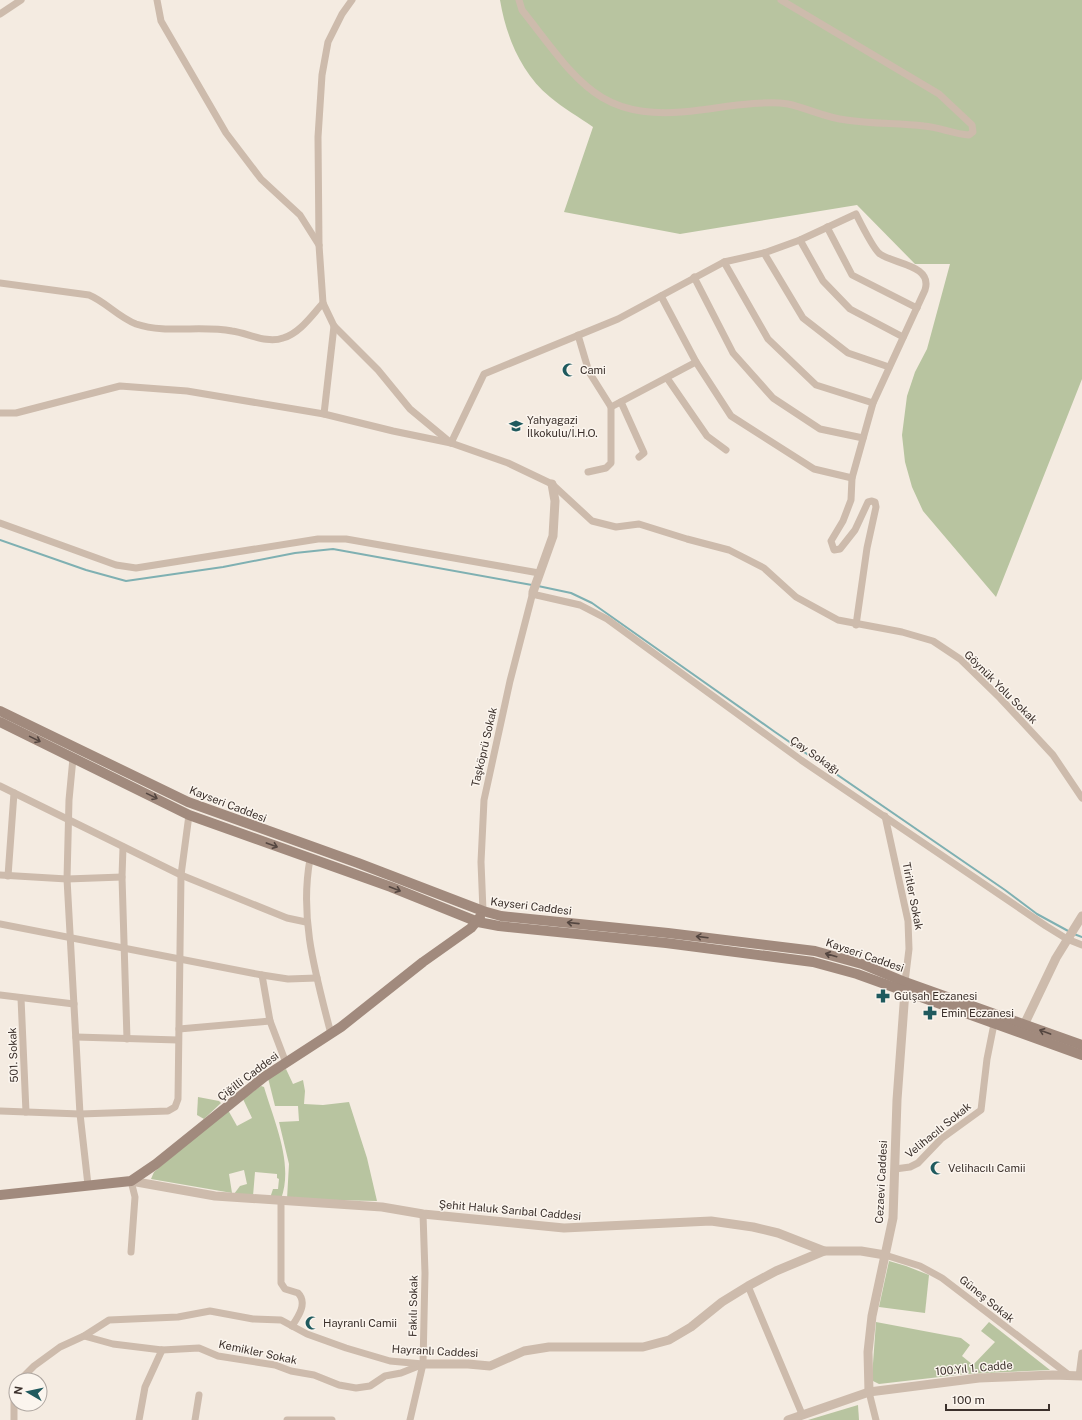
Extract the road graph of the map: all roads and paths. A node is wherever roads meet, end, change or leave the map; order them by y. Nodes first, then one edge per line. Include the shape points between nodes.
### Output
1 (21, 0) edge
2 (157, 0) edge
3 (352, 0) edge
4 (519, 0) edge
5 (781, 0) edge
6 (0, 14) edge
7 (827, 227) junction
8 (800, 240) junction
9 (319, 245) junction
10 (764, 253) junction
11 (724, 262) junction
12 (694, 277) junction
13 (0, 283) edge
14 (660, 296) junction
15 (323, 303) junction
16 (916, 308) junction
17 (334, 326) junction
18 (578, 335) junction
19 (903, 337) junction
20 (696, 362) junction
21 (889, 367) junction
22 (667, 378) junction
23 (621, 402) junction
24 (873, 403) junction
25 (611, 407) junction
26 (0, 413) edge
27 (324, 414) junction
28 (863, 438) junction
29 (451, 443) junction
30 (726, 450) dead end
31 (639, 457) dead end
32 (588, 472) dead end
33 (852, 478) junction
34 (552, 484) junction
35 (0, 524) edge
36 (539, 573) junction
37 (532, 593) junction
38 (856, 624) junction
39 (0, 711) edge
40 (0, 722) edge
41 (73, 758) junction
42 (0, 786) edge
43 (14, 793) junction
44 (1082, 798) edge
45 (189, 815) junction
46 (886, 816) junction
47 (68, 819) junction
48 (123, 846) junction
49 (310, 858) junction
50 (0, 875) edge
51 (181, 875) junction
52 (8, 876) junction
53 (122, 877) junction
54 (67, 879) junction
55 (483, 911) junction
56 (1080, 921) edge
57 (306, 922) junction
58 (478, 922) junction
59 (0, 924) edge
60 (71, 938) junction
61 (1068, 938) junction
62 (1082, 945) edge
63 (123, 948) junction
64 (179, 959) junction
65 (262, 975) junction
66 (317, 978) junction
67 (905, 986) junction
68 (0, 996) edge
69 (21, 998) junction
70 (74, 1004) junction
71 (270, 1020) junction
72 (994, 1024) junction
73 (1024, 1024) junction
74 (179, 1029) junction
75 (331, 1034) junction
76 (76, 1038) junction
77 (127, 1039) junction
78 (178, 1040) junction
79 (1082, 1045) edge
80 (1082, 1055) edge
81 (286, 1062) junction
82 (0, 1111) edge
83 (26, 1112) junction
84 (80, 1114) junction
85 (895, 1169) junction
86 (130, 1182) junction
87 (88, 1185) junction
88 (0, 1195) edge
89 (281, 1202) junction
90 (423, 1214) junction
91 (824, 1251) junction
92 (132, 1252) dead end
93 (885, 1255) junction
94 (748, 1286) junction
95 (292, 1326) junction
96 (84, 1336) junction
97 (162, 1350) junction
98 (1082, 1354) edge
99 (423, 1364) junction
100 (28, 1372) edge
101 (1069, 1375) junction
102 (1080, 1376) edge
103 (869, 1392) junction
104 (199, 1394) dead end
105 (802, 1414) junction
106 (139, 1420) edge
107 (195, 1420) edge
108 (287, 1420) edge
109 (332, 1420) edge
110 (410, 1420) edge
111 (788, 1420) edge
112 (876, 1420) edge

1 - 6 street
2 - 9 street via 161,21 226,133 261,179 300,216
3 - 9 street via 328,42 322,75 318,137
4 - 5 street via 522,10 578,80 597,96 623,108 653,112 689,112 741,104 787,104 845,120 926,126 960,135 969,135 973,132 972,125 939,94
7 - 8 street
7 - 16 street via 852,275
7 - 16 street via 856,214 879,254 922,273 926,286
8 - 10 street
8 - 19 street via 823,281 850,309
9 - 15 street
10 - 11 street
10 - 21 street via 802,318 848,353
11 - 12 street
11 - 24 street via 768,339 816,385
12 - 14 street
12 - 28 street via 733,353 773,398 820,429
13 - 15 street via 89,295 120,316 142,326 218,329 270,340 284,338 294,332
14 - 18 street via 618,319
14 - 20 street
15 - 17 street
16 - 19 street
17 - 27 street
17 - 29 street via 378,370 410,409
18 - 25 street via 589,372
18 - 29 street via 484,374
19 - 21 street
20 - 22 street
20 - 33 street via 731,416 814,469
21 - 24 street
22 - 23 street
22 - 30 street via 707,436
23 - 25 street
23 - 31 street via 644,453
24 - 28 street
25 - 32 street via 611,463 606,468
26 - 27 street via 16,413 120,386 187,391
27 - 29 street via 393,432
28 - 33 street
29 - 34 street, Göynük Yolu Sokak via 508,463
33 - 38 street via 851,500 843,521 832,538 834,550 840,549 855,530 868,502 874,501 876,505 866,548
34 - 36 street via 555,501 553,536
34 - 38 street, Göynük Yolu Sokak via 592,521 616,527 639,524 729,550 764,568 796,597 838,620
35 - 36 street via 116,565 136,568 318,539 346,539
36 - 37 street
37 - 46 street, Çay Sokağı via 580,605 607,619 801,760
37 - 55 street, Taşköprü Sokak via 484,800 481,862
38 - 44 street, Göynük Yolu Sokak via 902,632 933,641 960,659 1053,755
39 - 55 main road, Kayseri Caddesi via 188,802
40 -> 41 main road, Kayseri Caddesi
41 -> 45 main road, Kayseri Caddesi
41 - 47 street
42 - 43 street
43 - 47 street
43 - 52 street
45 -> 49 main road, Kayseri Caddesi
45 - 51 street
46 - 61 street, Çay Sokağı
46 - 67 street, Tiritler Sokak via 908,921 909,949
47 - 48 street
47 - 54 street
48 - 51 street
48 - 53 street
49 - 57 street
49 -> 58 main road, Kayseri Caddesi
50 - 52 street
51 - 57 street via 287,918
51 - 64 street
52 - 54 street
53 - 54 street
53 - 63 street
54 - 60 street
55 - 58 main road, Çiğilli Caddesi
67 -> 55 main road, Kayseri Caddesi via 862,964 808,950 501,916
56 - 61 street
57 - 66 street
58 - 67 main road, Kayseri Caddesi via 813,962
58 - 75 main road, Çiğilli Caddesi
59 - 60 street
60 - 63 street
60 - 70 street
61 - 62 street, Çay Sokağı
61 - 73 street
63 - 64 street
63 - 77 street
64 - 65 street
64 - 74 street
65 - 66 street via 288,979
65 - 71 street
66 - 75 street
67 - 72 main road, Kayseri Caddesi
67 - 73 main road, Kayseri Caddesi
67 - 85 street, Cezaevi Caddesi
68 - 69 street
69 - 70 street
69 - 83 street, 501. Sokak
70 - 76 street
71 - 74 street
71 - 81 street
72 - 80 main road, Kayseri Caddesi
72 - 85 street, Velihacılı Sokak via 981,1110 941,1139 918,1163
79 -> 73 main road, Kayseri Caddesi
74 - 78 street
75 - 81 main road, Çiğilli Caddesi
76 - 77 street
76 - 84 street
77 - 78 street
78 - 84 street via 178,1099 173,1109
81 - 86 main road, Çiğilli Caddesi via 246,1090 156,1164
82 - 83 street
83 - 84 street
84 - 87 street
85 - 93 street, Cezaevi Caddesi via 892,1218
86 - 87 main road
86 - 89 street, Şehit Haluk Sarıbal Caddesi via 215,1196
86 - 92 street via 135,1197
87 - 88 main road
89 - 90 street, Şehit Haluk Sarıbal Caddesi via 382,1207
89 - 95 street via 281,1283 285,1289 298,1294 302,1301
90 - 91 street, Şehit Haluk Sarıbal Caddesi via 564,1228 711,1221 753,1226
90 - 99 street, Fakılı Sokak
91 - 93 street, Şehit Haluk Sarıbal Caddesi via 861,1251
91 - 94 street, Hayranlı Caddesi
93 - 101 street, Güneş Sokak via 920,1266 942,1278
93 - 103 street, Cezaevi Caddesi via 872,1316 868,1352
94 - 99 street, Hayranlı Caddesi via 669,1340 643,1348 549,1347 524,1351 490,1366
94 - 105 street
95 - 96 street, Hayranlı Caddesi via 281,1320 253,1319 210,1311 178,1317 109,1320
95 - 99 street, Hayranlı Caddesi via 346,1348 390,1361
96 - 97 street, Kemikler Sokak via 113,1344
96 - 100 street, Hayranlı Caddesi via 60,1347
97 - 99 street, Kemikler Sokak via 199,1348 218,1356 275,1365 356,1388 370,1386 385,1376
97 - 106 street via 146,1387
98 - 102 street
99 - 110 street, Fakılı Sokak
101 - 102 street, 100.Yıl 1. Cadde
101 - 103 street, 100.Yıl 1. Cadde via 979,1378
103 - 105 street, 100.Yıl 1. Cadde
103 - 112 street, Cezaevi Caddesi
104 - 107 street
105 - 111 street, 100.Yıl 1. Cadde
108 - 109 street

